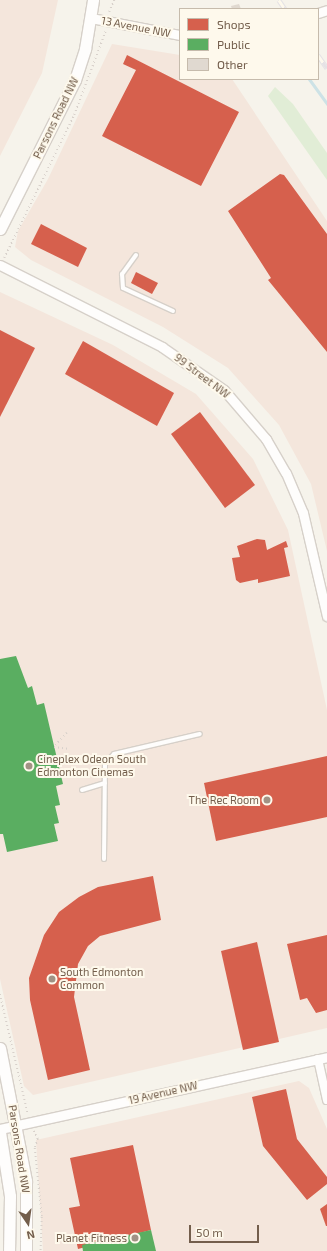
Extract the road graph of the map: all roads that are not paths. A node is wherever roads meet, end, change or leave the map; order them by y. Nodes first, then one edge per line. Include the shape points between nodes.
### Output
1 (94, 0) edge
2 (91, 18) junction
3 (179, 35) edge
4 (0, 229) edge
5 (136, 255) dead end
6 (0, 265) edge
7 (173, 311) dead end
8 (327, 616) edge
9 (200, 734) dead end
10 (105, 783) junction
11 (82, 790) dead end
12 (104, 860) dead end
13 (0, 1048) edge
14 (327, 1057) edge
15 (318, 1059) junction
16 (327, 1100) edge
17 (17, 1125) junction
18 (0, 1130) edge
19 (9, 1251) edge
20 (26, 1251) edge

1 - 2 main road, Parsons Road NW
2 - 3 street, 13 Avenue NW
2 - 4 main road, Parsons Road NW via 75,80
5 - 7 lane via 122,274 123,288
6 - 8 street, 99 Street NW via 162,346 224,390 266,439 286,473 303,513
9 - 10 lane via 114,754 105,764
10 - 11 lane
10 - 12 lane
13 - 17 main road, Parsons Road NW
14 - 15 street, 19 Avenue NW
15 - 16 street
15 - 17 street, 19 Avenue NW
17 - 18 street, 19 Avenue NW
17 - 20 main road, Parsons Road NW via 28,1196
18 - 19 main road, Parsons Road NW via 10,1196

